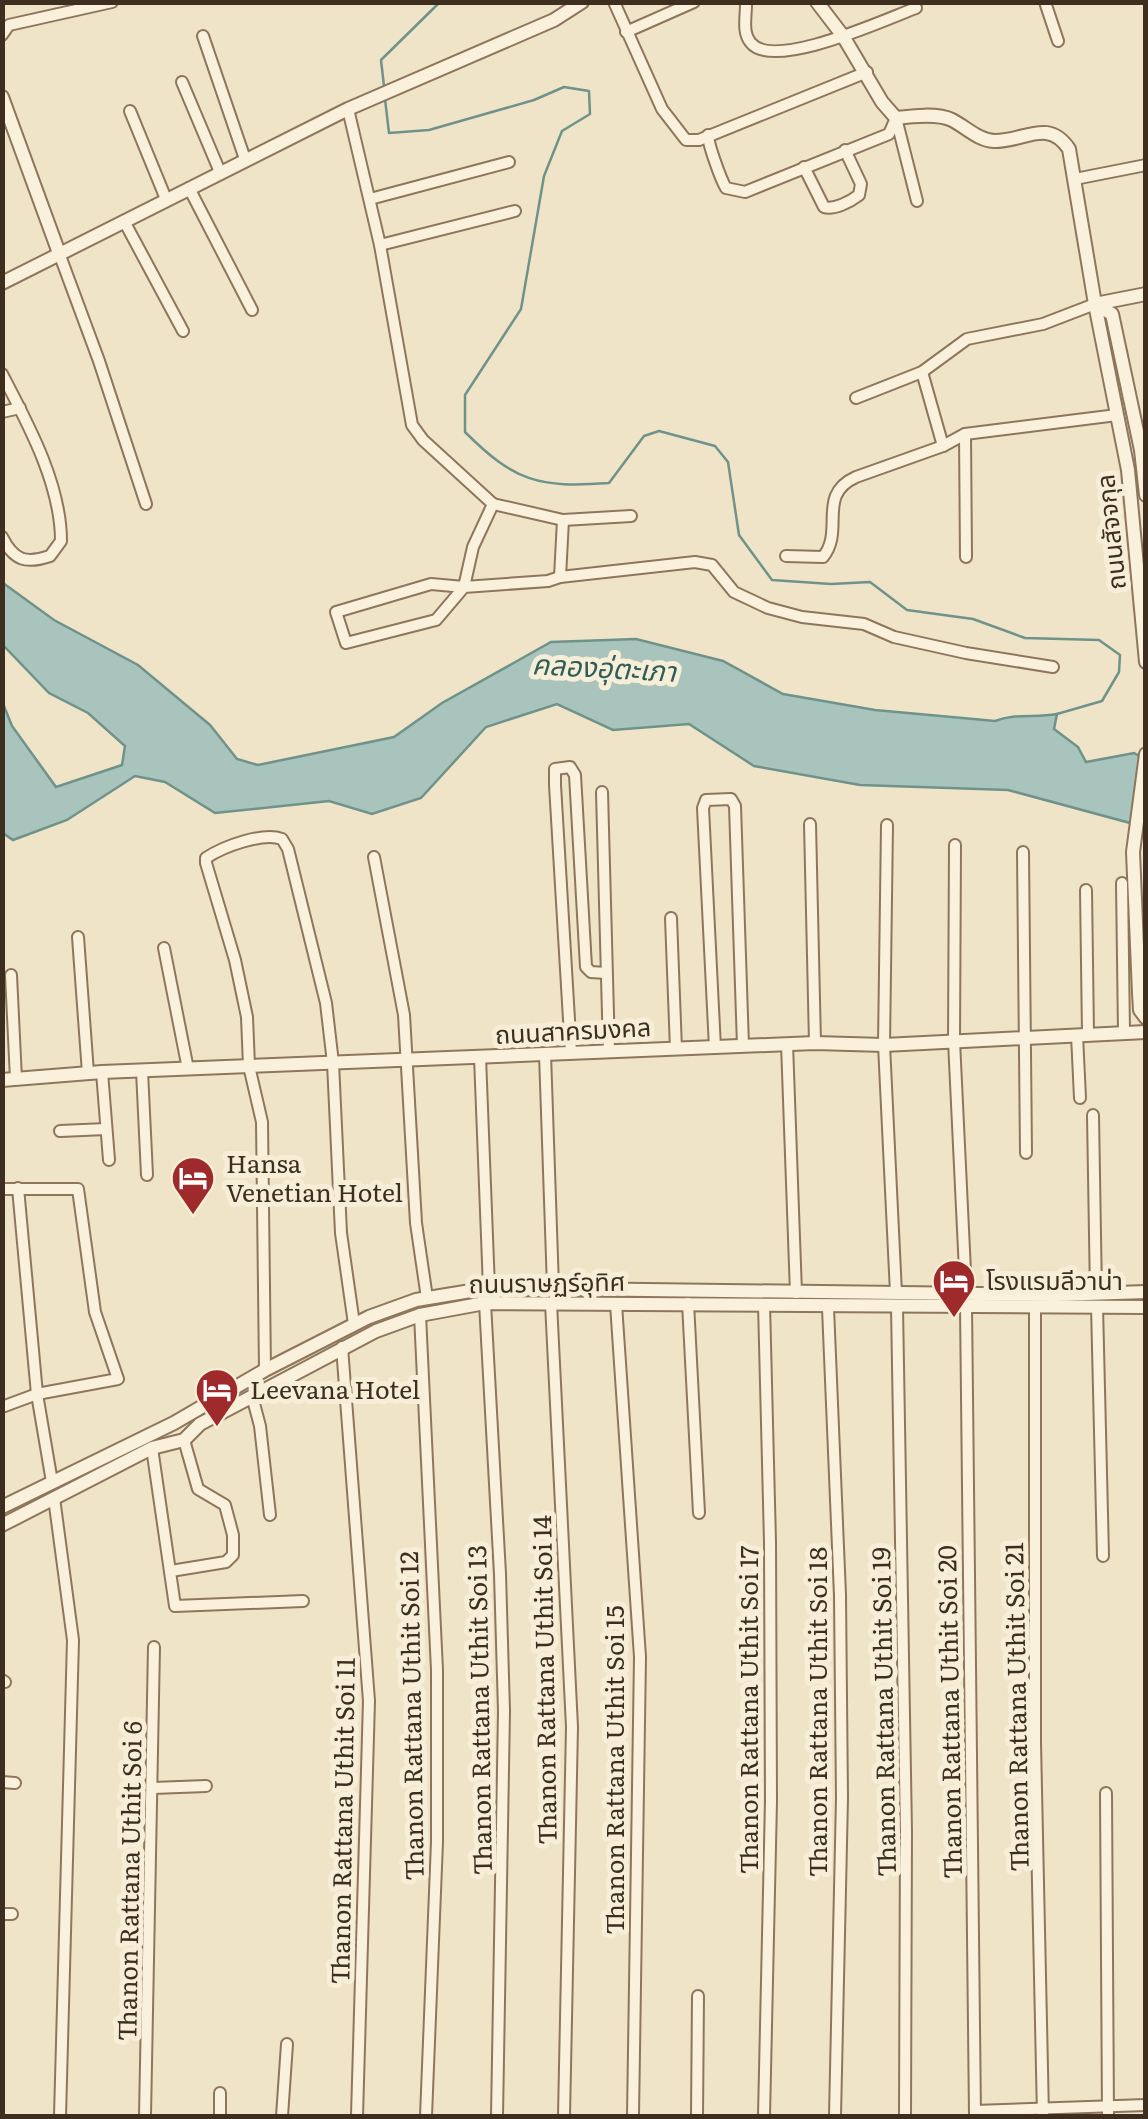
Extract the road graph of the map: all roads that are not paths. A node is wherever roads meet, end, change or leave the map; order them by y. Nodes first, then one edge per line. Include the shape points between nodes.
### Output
1 (112, 2) edge
2 (582, 2) edge
3 (614, 2) edge
4 (694, 2) edge
5 (817, 2) edge
6 (1045, 2) edge
7 (746, 5) edge
8 (916, 8) dead end
9 (626, 32) junction
10 (2, 34) edge
11 (203, 36) dead end
12 (843, 36) junction
13 (1058, 41) dead end
14 (866, 72) junction
15 (182, 82) dead end
16 (2, 97) edge
17 (348, 109) junction
18 (130, 110) dead end
19 (896, 118) junction
20 (708, 135) junction
21 (845, 150) junction
22 (246, 159) junction
23 (509, 162) dead end
24 (1146, 164) edge
25 (804, 167) junction
26 (220, 172) junction
27 (1074, 179) junction
28 (188, 188) junction
29 (166, 199) junction
30 (370, 199) junction
31 (917, 201) dead end
32 (515, 211) dead end
33 (124, 221) junction
34 (380, 245) junction
35 (59, 253) junction
36 (2, 283) edge
37 (1146, 294) edge
38 (1095, 304) junction
39 (252, 310) dead end
40 (183, 331) dead end
41 (922, 372) junction
42 (2, 374) edge
43 (856, 398) dead end
44 (20, 408) junction
45 (2, 412) edge
46 (1117, 415) junction
47 (965, 434) junction
48 (942, 446) junction
49 (1143, 450) edge
50 (1146, 495) edge
51 (146, 504) dead end
52 (493, 504) junction
53 (631, 516) dead end
54 (563, 520) junction
55 (2, 537) edge
56 (786, 556) dead end
57 (966, 557) dead end
58 (560, 577) junction
59 (464, 587) junction
60 (1146, 662) edge
61 (1052, 667) dead end
62 (1146, 754) edge
63 (602, 792) dead end
64 (810, 824) dead end
65 (888, 825) dead end
66 (955, 845) dead end
67 (1023, 852) dead end
68 (374, 857) dead end
69 (1122, 883) dead end
70 (1086, 890) dead end
71 (671, 918) dead end
72 (78, 937) dead end
73 (164, 948) dead end
74 (606, 973) junction
75 (11, 974) dead end
76 (1146, 1018) edge
77 (1124, 1032) junction
78 (1146, 1032) edge
79 (1082, 1035) junction
80 (1023, 1036) junction
81 (954, 1041) junction
82 (815, 1043) junction
83 (787, 1044) junction
84 (884, 1044) junction
85 (743, 1046) junction
86 (676, 1048) junction
87 (715, 1048) junction
88 (609, 1051) junction
89 (570, 1053) junction
90 (545, 1054) junction
91 (480, 1057) junction
92 (408, 1060) junction
93 (333, 1063) junction
94 (249, 1066) junction
95 (188, 1069) junction
96 (142, 1071) junction
97 (95, 1073) junction
98 (9, 1079) edge
99 (1080, 1098) dead end
100 (1092, 1115) dead end
101 (106, 1129) junction
102 (60, 1131) dead end
103 (1026, 1153) dead end
104 (109, 1160) dead end
105 (148, 1175) dead end
106 (18, 1188) junction
107 (2, 1189) edge
108 (490, 1288) junction
109 (553, 1288) junction
110 (1146, 1292) edge
111 (796, 1293) junction
112 (718, 1297) junction
113 (427, 1298) junction
114 (966, 1299) junction
115 (896, 1300) junction
116 (1096, 1300) junction
117 (485, 1303) junction
118 (551, 1303) junction
119 (616, 1304) junction
120 (688, 1304) junction
121 (764, 1304) junction
122 (1035, 1306) junction
123 (1146, 1307) edge
124 (828, 1308) junction
125 (420, 1315) junction
126 (354, 1324) junction
127 (342, 1348) junction
128 (265, 1370) junction
129 (38, 1394) junction
130 (252, 1396) junction
131 (2, 1407) edge
132 (192, 1410) junction
133 (200, 1424) junction
134 (184, 1440) junction
135 (152, 1448) junction
136 (52, 1482) junction
137 (54, 1498) junction
138 (2, 1507) edge
139 (699, 1514) dead end
140 (270, 1515) dead end
141 (2, 1525) edge
142 (1103, 1556) dead end
143 (171, 1572) junction
144 (303, 1601) dead end
145 (154, 1647) dead end
146 (206, 1786) dead end
147 (154, 1788) junction
148 (1106, 1793) dead end
149 (698, 1996) dead end
150 (287, 2044) dead end
151 (220, 2093) dead end
152 (1146, 2105) edge
153 (1044, 2112) edge
154 (1108, 2112) edge
155 (975, 2114) edge
156 (60, 2116) edge
157 (145, 2116) edge
158 (220, 2116) edge
159 (282, 2116) edge
160 (357, 2116) edge
161 (426, 2116) edge
162 (497, 2116) edge
163 (564, 2116) edge
164 (633, 2116) edge
165 (698, 2116) edge
166 (764, 2116) edge
167 (835, 2116) edge
168 (905, 2116) edge

1 - 10 street via 9,26
2 - 17 street
3 - 9 street
4 - 9 street
5 - 12 street
6 - 13 street
7 - 12 street via 748,40 762,51 793,52
8 - 12 street
9 - 20 street via 681,137
11 - 22 street
12 - 14 street
14 - 19 street
14 - 20 street
15 - 26 street
16 - 35 street
17 - 22 street
17 - 30 street
18 - 29 street
19 - 21 street via 889,134
19 - 27 street via 948,117 994,141 1046,132 1069,149
19 - 31 street
20 - 25 street via 730,191 757,188
21 - 25 street
21 - 25 street via 861,184 854,199 824,207
22 - 26 street
23 - 30 street
24 - 27 street
26 - 28 street
27 - 38 street
28 - 29 street
28 - 39 street
29 - 33 street
30 - 34 street
32 - 34 street
33 - 35 street
33 - 40 street
34 - 52 street via 412,425
35 - 36 street
35 - 51 street
37 - 38 street
38 - 41 street via 1042,324 967,339
38 - 46 street, ถนนสัจจกุล
38 - 49 street, ถนนสัจจกุล via 1112,314
41 - 43 street
41 - 48 street
42 - 44 street
44 - 45 street
44 - 55 street via 58,506 62,541 50,556 25,561 11,554
46 - 47 street
46 - 60 street, ถนนสัจจกุล
47 - 48 street
47 - 57 street
48 - 56 street via 844,483 835,494 828,552 818,560
49 - 50 street, ถนนสัจจกุล
52 - 54 street
52 - 59 street via 472,547
53 - 54 street
54 - 58 street
58 - 59 street
58 - 61 street via 712,565 734,592 768,608
59 - 59 street via 436,620 346,642 336,612 430,584
62 - 76 street via 1133,852 1140,1010
63 - 74 street
64 - 82 street
65 - 84 street, Thanon Rattana Uthit Soi 19
66 - 81 street, Thanon Rattana Uthit Soi 20
67 - 80 street
68 - 92 street
69 - 77 street
70 - 79 street
71 - 86 street
72 - 97 street
73 - 95 street
74 - 88 street
74 - 89 street via 586,967 575,775 570,767 555,768
75 - 98 street
77 - 78 street, ถนนสาครมงคล
77 - 79 street, ถนนสาครมงคล
79 - 80 street, ถนนสาครมงคล
79 - 99 street
80 - 81 street, ถนนสาครมงคล
80 - 103 street
81 - 84 street, ถนนสาครมงคล
81 - 114 street, Thanon Rattana Uthit Soi 20
82 - 83 street, ถนนสาครมงคล
82 - 84 street, ถนนสาครมงคล
83 - 85 street, ถนนสาครมงคล
83 - 111 street
84 - 115 street, Thanon Rattana Uthit Soi 19
85 - 87 street, ถนนสาครมงคล
85 - 87 street via 736,806 714,798 703,808
86 - 87 street, ถนนสาครมงคล
86 - 88 street, ถนนสาครมงคล
88 - 89 street, ถนนสาครมงคล
89 - 90 street, ถนนสาครมงคล
90 - 91 street, ถนนสาครมงคล
90 - 109 street
91 - 92 street, ถนนสาครมงคล
91 - 108 street
92 - 93 street, ถนนสาครมงคล
92 - 113 street via 414,1205
93 - 94 street, ถนนสาครมงคล
93 - 94 street via 326,1003 288,849 273,836 206,858 235,960
93 - 126 street via 341,1233
94 - 95 street, ถนนสาครมงคล
94 - 128 street via 262,1122
95 - 96 street, ถนนสาครมงคล
96 - 97 street, ถนนสาครมงคล
96 - 105 street
97 - 98 street, ถนนสาครมงคล
97 - 101 street
100 - 116 street
101 - 102 street
101 - 104 street
106 - 107 street
106 - 129 street
106 - 129 street via 78,1189 95,1312 118,1380
108 - 109 street, ถนนราษฏร์อุทิศ
108 - 113 street, ถนนราษฏร์อุทิศ
109 - 112 street, ถนนราษฏร์อุทิศ
110 - 116 street, ถนนราษฏร์อุทิศ
111 - 112 street, ถนนราษฏร์อุทิศ
111 - 115 street, ถนนราษฏร์อุทิศ
112 - 120 street, ถนนราษฏร์อุทิศ
112 - 121 street, ถนนราษฏร์อุทิศ
113 - 126 street, ถนนราษฏร์อุทิศ
114 - 115 street, ถนนราษฏร์อุทิศ
114 - 116 street, ถนนราษฏร์อุทิศ
114 - 122 street, ถนนราษฏร์อุทิศ
114 - 155 street, Thanon Rattana Uthit Soi 20
115 - 124 street, ถนนราษฏร์อุทิศ
115 - 168 street, Thanon Rattana Uthit Soi 19
116 - 122 street, ถนนราษฏร์อุทิศ
116 - 123 street, ถนนราษฏร์อุทิศ
116 - 142 street
117 - 118 street, ถนนราษฏร์อุทิศ
117 - 125 street, ถนนราษฏร์อุทิศ
117 - 162 street, Thanon Rattana Uthit Soi 13 via 504,1711
118 - 119 street, ถนนราษฏร์อุทิศ
118 - 163 street, Thanon Rattana Uthit Soi 14 via 572,1727
119 - 120 street, ถนนราษฏร์อุทิศ
119 - 164 street, Thanon Rattana Uthit Soi 15 via 640,1657
120 - 139 street
121 - 124 street, ถนนราษฏร์อุทิศ
121 - 166 street, Thanon Rattana Uthit Soi 17 via 771,1762
122 - 153 street, Thanon Rattana Uthit Soi 21
124 - 167 street, Thanon Rattana Uthit Soi 18 via 842,1798
125 - 127 street, ถนนราษฏร์อุทิศ
125 - 161 street, Thanon Rattana Uthit Soi 12 via 437,1670
126 - 128 street, ถนนราษฏร์อุทิศ
127 - 130 street, ถนนราษฏร์อุทิศ
127 - 160 street, Thanon Rattana Uthit Soi 11 via 369,1702
128 - 132 street, ถนนราษฏร์อุทิศ
129 - 131 street
129 - 136 street
130 - 133 street, ถนนราษฏร์อุทิศ
130 - 140 street
132 - 133 street
132 - 136 street, ถนนราษฏร์อุทิศ
133 - 134 street, ถนนราษฏร์อุทิศ
134 - 135 street
134 - 143 street via 198,1489 225,1505 233,1555
135 - 137 street
135 - 143 street
136 - 138 street, ถนนราษฏร์อุทิศ
137 - 141 street
137 - 156 street via 73,1640
143 - 144 street via 176,1606
145 - 147 street, Thanon Rattana Uthit Soi 6
146 - 147 street
147 - 157 street, Thanon Rattana Uthit Soi 6
148 - 154 street
149 - 165 street
150 - 159 street
151 - 158 street
152 - 154 street
153 - 154 street
153 - 155 street

